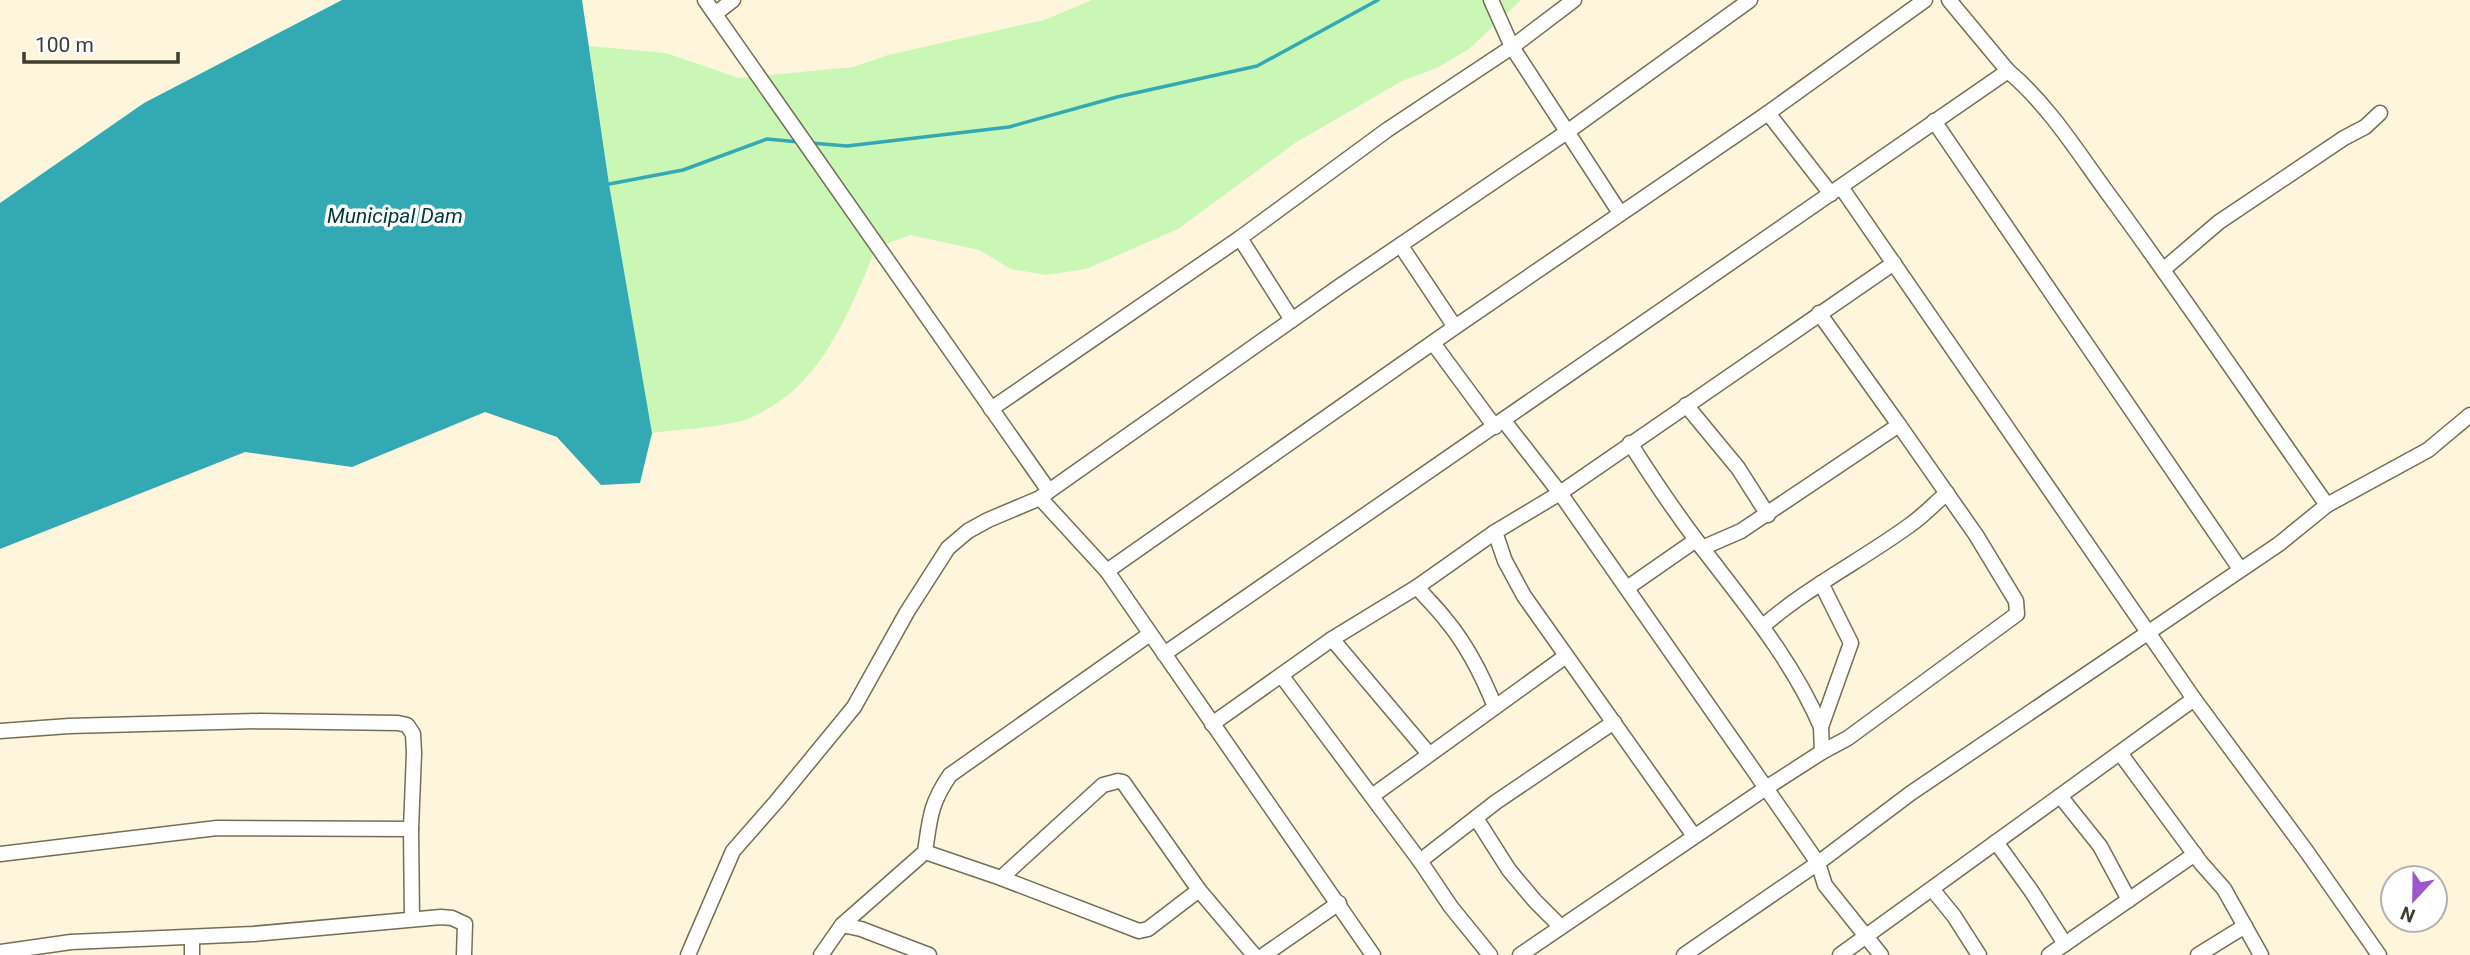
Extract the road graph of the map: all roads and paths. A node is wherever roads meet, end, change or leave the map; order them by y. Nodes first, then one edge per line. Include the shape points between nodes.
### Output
1 (705, 0) edge
2 (733, 0) edge
3 (1491, 0) edge
4 (1574, 0) edge
5 (1750, 0) edge
6 (1925, 0) edge
7 (1949, 0) edge
8 (715, 14) junction
9 (1512, 47) junction
10 (2008, 71) junction
11 (1768, 113) junction
12 (2380, 113) dead end
13 (1934, 121) junction
14 (1567, 132) junction
15 (1836, 190) junction
16 (1620, 213) junction
17 (1240, 238) junction
18 (1401, 246) junction
19 (1894, 263) junction
20 (2164, 269) junction
21 (1819, 313) junction
22 (1292, 320) junction
23 (1455, 327) junction
24 (1433, 343) junction
25 (1686, 405) junction
26 (991, 408) junction
27 (2470, 415) edge
28 (1499, 424) junction
29 (1899, 425) junction
30 (1630, 443) junction
31 (1947, 492) junction
32 (1560, 493) junction
33 (1044, 494) junction
34 (2327, 505) junction
35 (1768, 515) junction
36 (1495, 532) junction
37 (1699, 544) junction
38 (2240, 569) junction
39 (1107, 571) junction
40 (1821, 583) junction
41 (1417, 587) junction
42 (1627, 587) junction
43 (1763, 626) junction
44 (2149, 634) junction
45 (1150, 635) junction
46 (1332, 639) junction
47 (1164, 654) junction
48 (1566, 656) junction
49 (1281, 675) junction
50 (2194, 699) junction
51 (1495, 707) junction
52 (1614, 722) junction
53 (1212, 724) junction
54 (1821, 727) junction
55 (0, 732) edge
56 (1822, 752) junction
57 (2120, 753) junction
58 (1429, 754) junction
59 (1766, 788) junction
60 (1372, 796) junction
61 (2060, 796) junction
62 (1476, 818) junction
63 (411, 829) junction
64 (1694, 836) junction
65 (1996, 842) junction
66 (925, 852) junction
67 (0, 854) edge
68 (2195, 854) junction
69 (1420, 861) junction
70 (1818, 863) junction
71 (1001, 878) junction
72 (1932, 889) junction
73 (1199, 890) junction
74 (2129, 900) junction
75 (1339, 903) junction
76 (412, 919) junction
77 (842, 925) junction
78 (2245, 926) junction
79 (1561, 927) junction
80 (1868, 936) junction
81 (192, 938) junction
82 (2064, 944) junction
83 (1, 950) edge
84 (192, 955) edge
85 (464, 955) edge
86 (688, 955) edge
87 (821, 955) edge
88 (929, 955) edge
89 (1254, 955) edge
90 (1264, 955) edge
91 (1373, 955) edge
92 (1490, 955) edge
93 (1520, 955) edge
94 (1684, 955) edge
95 (1840, 955) edge
96 (1881, 955) edge
97 (1979, 955) edge
98 (2049, 955) edge
99 (2198, 955) edge
100 (2261, 955) edge
101 (2379, 955) edge

1 - 8 street
2 - 8 street
3 - 9 street
4 - 9 street
5 - 14 street
6 - 11 street
7 - 10 street
8 - 26 street
9 - 14 street
9 - 17 street via 1387,130
10 - 13 street
10 - 20 street via 2043,106
11 - 15 street
11 - 16 street
12 - 20 street via 2219,222
13 - 15 street
13 - 38 street
14 - 16 street
14 - 18 street
15 - 19 street
15 - 28 street
16 - 23 street
17 - 22 street
17 - 26 street
18 - 22 street
18 - 23 street
19 - 21 street
19 - 44 street
20 - 34 street
21 - 25 street
21 - 29 street
22 - 33 street
23 - 24 street
24 - 28 street
24 - 39 street
25 - 30 street
25 - 35 street via 1738,468
26 - 33 street
27 - 34 street via 2413,460
28 - 32 street
28 - 47 street
29 - 31 street
29 - 35 street
30 - 32 street
30 - 37 street
31 - 40 street via 1911,524
31 - 56 street via 2017,601 2017,614 1848,738
32 - 36 street
32 - 42 street
33 - 39 street
33 - 86 street via 968,531 948,548 854,707 733,851
34 - 38 street
35 - 37 street via 1741,531
36 - 41 street
36 - 48 street via 1524,596
37 - 42 street
37 - 43 street
38 - 44 street
39 - 45 street
40 - 43 street
40 - 54 street via 1851,643
41 - 46 street
41 - 51 street via 1460,640
42 - 59 street
43 - 54 street via 1802,685
44 - 50 street
44 - 70 street via 1911,793
45 - 47 street
45 - 66 street via 950,775 936,795
46 - 49 street
46 - 58 street
47 - 53 street
48 - 51 street
48 - 52 street
49 - 53 street
49 - 60 street
50 - 57 street
50 - 101 street
51 - 58 street
52 - 62 street
52 - 64 street
53 - 75 street
54 - 56 street
55 - 63 street via 260,721 403,723 413,734
56 - 59 street
57 - 61 street
57 - 68 street
58 - 60 street
59 - 64 street
59 - 70 street
60 - 69 street
61 - 65 street
61 - 74 street via 2100,846
62 - 69 street
62 - 79 street via 1509,870
63 - 67 street via 217,828
63 - 76 street
64 - 79 street
65 - 72 street
65 - 82 street
66 - 71 street
66 - 77 street
68 - 74 street
68 - 78 street via 2224,889
69 - 92 street
70 - 80 street via 1825,886
70 - 94 street
71 - 73 street via 1139,931
71 - 73 street via 1103,785 1118,781 1128,787
72 - 80 street
72 - 97 street
73 - 89 street
74 - 82 street
75 - 90 street
75 - 91 street
76 - 81 street
76 - 85 street via 452,918 465,924
77 - 87 street
77 - 88 street
78 - 99 street
78 - 100 street
79 - 93 street
80 - 95 street
80 - 96 street
81 - 83 street via 71,942
81 - 84 street
82 - 98 street

